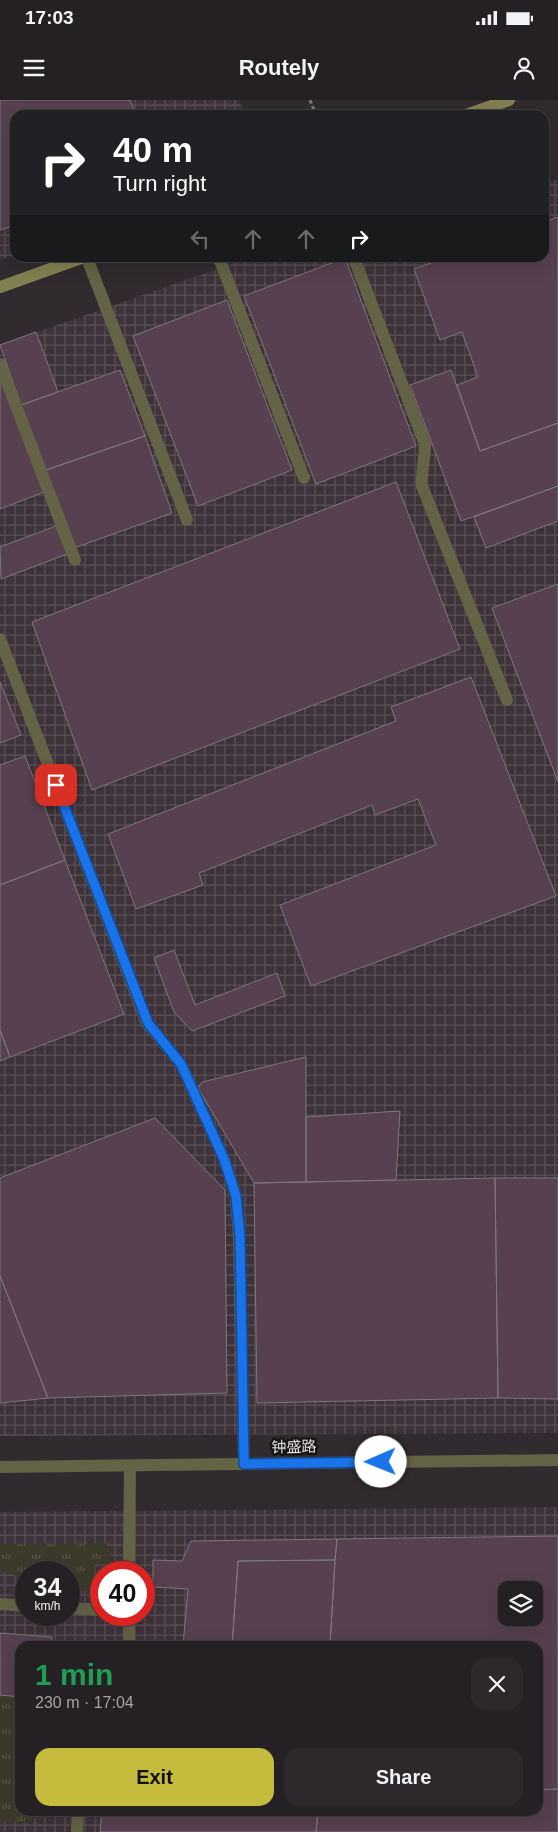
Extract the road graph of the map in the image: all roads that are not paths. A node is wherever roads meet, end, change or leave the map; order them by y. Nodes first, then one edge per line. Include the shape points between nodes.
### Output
1 (509, 100) edge
2 (480, 110) edge
3 (70, 262) edge
4 (90, 262) edge
5 (221, 262) edge
6 (356, 262) edge
7 (0, 287) edge
8 (0, 364) edge
9 (304, 478) dead end
10 (187, 520) dead end
11 (75, 560) dead end
12 (0, 639) edge
13 (507, 700) dead end
14 (558, 1460) edge
15 (244, 1464) junction
16 (130, 1466) junction
17 (0, 1467) edge
18 (130, 1561) edge
19 (0, 1604) edge
20 (15, 1605) edge
21 (129, 1626) edge
22 (129, 1641) edge
23 (78, 1816) edge
24 (77, 1832) edge

1 - 2 main road
3 - 7 main road
4 - 10 street
5 - 9 street
6 - 13 street via 425,444 422,486
8 - 11 street
12 - 15 street via 148,1023 181,1064 224,1159 236,1196 240,1237
14 - 15 street, 钟盛路
15 - 16 street, 钟盛路
16 - 17 street, 钟盛路
16 - 18 street
19 - 20 street
21 - 22 street
23 - 24 street

